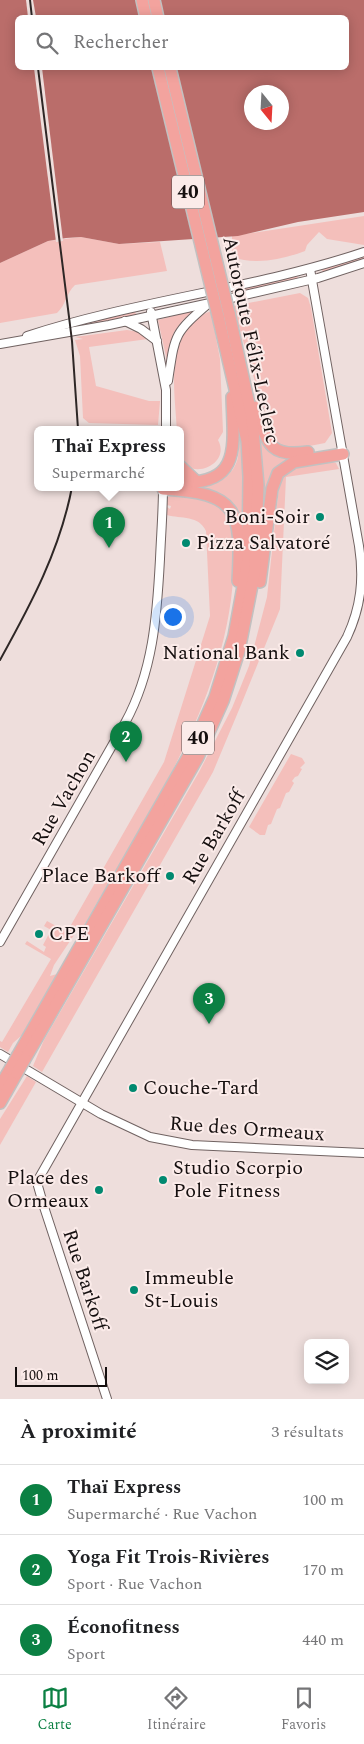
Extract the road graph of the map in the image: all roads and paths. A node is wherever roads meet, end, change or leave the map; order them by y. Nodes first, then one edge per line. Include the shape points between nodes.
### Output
1 (142, 0) edge
2 (154, 0) edge
3 (145, 15) edge
4 (157, 15) edge
5 (159, 70) edge
6 (170, 70) edge
7 (364, 252) edge
8 (364, 263) edge
9 (310, 269) junction
10 (313, 280) junction
11 (210, 303) junction
12 (149, 305) junction
13 (223, 314) junction
14 (152, 316) junction
15 (125, 322) junction
16 (234, 336) junction
17 (157, 341) junction
18 (3, 344) edge
19 (231, 370) junction
20 (166, 390) junction
21 (166, 426) edge
22 (343, 450) junction
23 (184, 470) edge
24 (184, 482) edge
25 (197, 482) junction
26 (184, 490) edge
27 (163, 491) edge
28 (236, 630) junction
29 (236, 662) junction
30 (0, 942) edge
31 (0, 1054) edge
32 (21, 1057) junction
33 (14, 1071) junction
34 (0, 1086) edge
35 (81, 1102) junction
36 (0, 1103) edge
37 (364, 1153) edge
38 (107, 1399) edge

1 - 3 highway
2 - 4 highway
5 - 13 highway, Autoroute Félix-Leclerc / 40, bridge
6 - 13 highway, Autoroute Félix-Leclerc / 40, bridge
7 - 9 street
8 - 10 street
9 - 10 street, Rue Barkoff
9 - 12 street
10 - 11 street
10 - 22 street, Rue Barkoff
11 - 14 street
11 - 20 street via 185,323 177,335
12 - 14 street
12 - 18 street
13 - 16 highway, Autoroute Félix-Leclerc / 40
13 - 19 highway, Autoroute Félix-Leclerc / 40
14 - 15 street
14 - 17 street
15 - 17 street
15 - 18 street
16 - 22 highway via 264,431 273,448 290,454
16 - 29 highway, Autoroute Félix-Leclerc / 40 via 253,425 259,501 254,580
17 - 20 street
19 - 25 highway via 232,457 218,476
19 - 28 highway, Autoroute Félix-Leclerc / 40 via 246,441 250,502 247,567
20 - 21 street
22 - 29 highway via 294,462 283,467 276,476 262,578
22 - 35 street, Rue Barkoff via 362,570 360,601 352,626
23 - 25 highway
24 - 25 highway
26 - 28 highway via 210,494 224,503 234,518 240,546
27 - 30 street, Rue Vachon via 155,628 140,693
28 - 32 highway, Autoroute Félix-Leclerc / 40 via 215,697 189,755
29 - 32 highway, Autoroute Félix-Leclerc / 40 via 198,757
31 - 35 street, Rue des Ormeaux
32 - 33 highway, Autoroute Félix-Leclerc / 40, bridge
33 - 34 highway, Autoroute Félix-Leclerc / 40
33 - 36 highway, Autoroute Félix-Leclerc / 40
35 - 37 street, Rue des Ormeaux via 132,1130 178,1144
35 - 38 street, Rue Barkoff via 43,1168 38,1183

